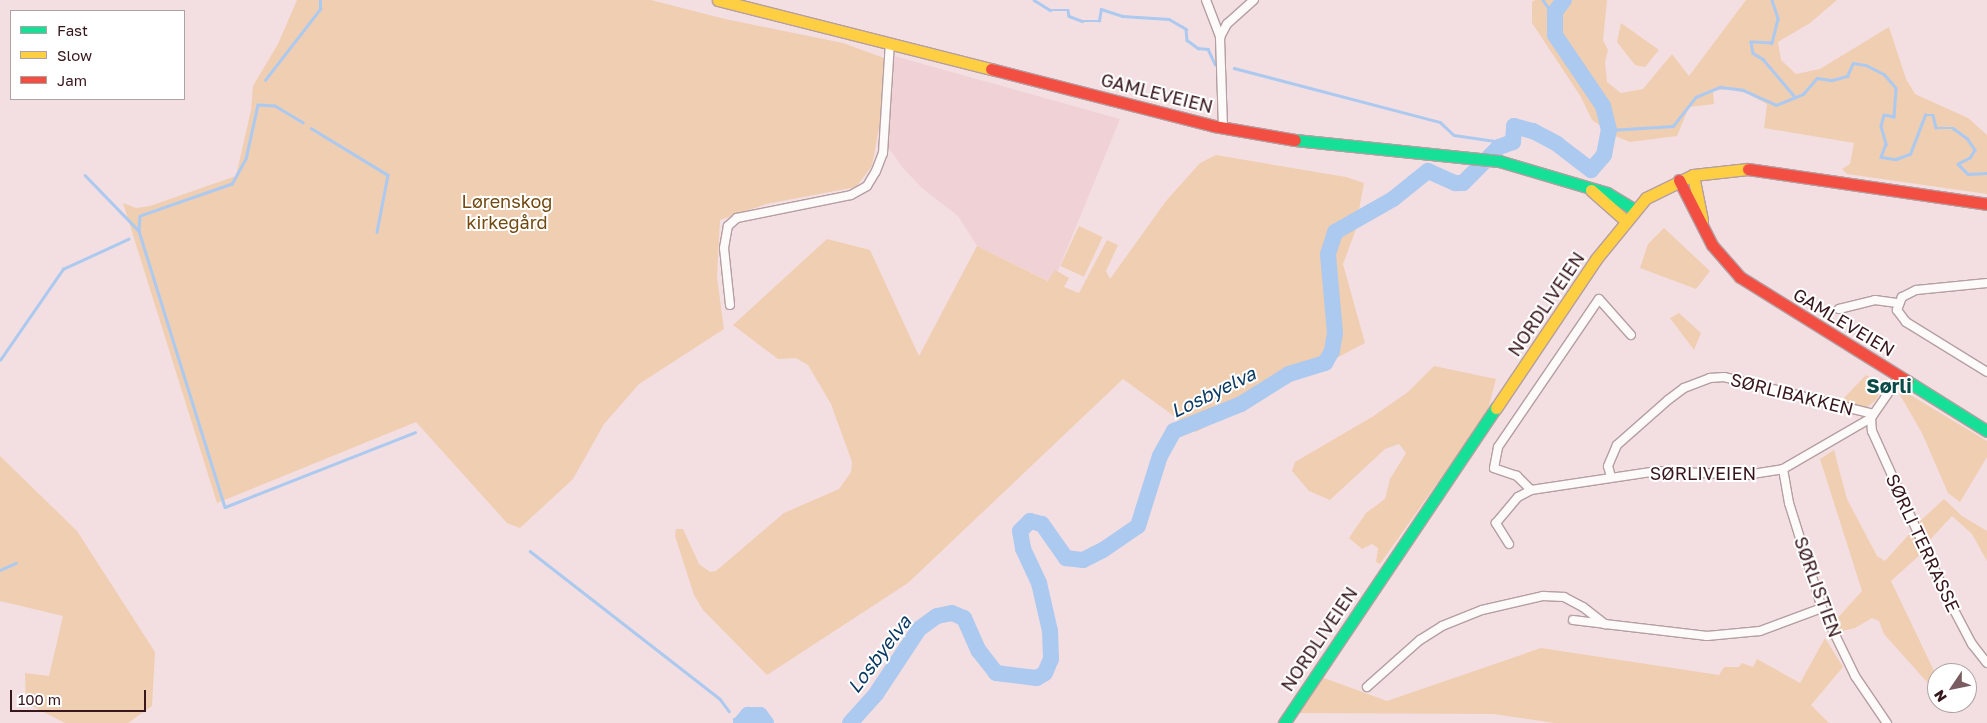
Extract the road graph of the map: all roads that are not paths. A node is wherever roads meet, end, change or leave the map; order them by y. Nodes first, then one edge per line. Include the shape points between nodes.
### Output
1 (718, 0) edge
2 (1206, 0) edge
3 (1254, 0) edge
4 (1220, 37) junction
5 (890, 43) junction
6 (1223, 128) junction
7 (1693, 175) junction
8 (1679, 180) junction
9 (1592, 190) junction
10 (1987, 204) edge
11 (1634, 210) junction
12 (1626, 220) junction
13 (1702, 224) junction
14 (1987, 283) edge
15 (1897, 302) junction
16 (730, 305) dead end
17 (1839, 309) dead end
18 (1630, 335) dead end
19 (1987, 372) edge
20 (1900, 376) junction
21 (1873, 416) junction
22 (1987, 431) edge
23 (1784, 469) junction
24 (1610, 477) junction
25 (1531, 490) junction
26 (1509, 544) dead end
27 (1822, 608) junction
28 (1573, 620) dead end
29 (1606, 624) junction
30 (1987, 663) edge
31 (1367, 687) dead end
32 (1284, 723) edge
33 (1887, 723) edge

1 - 5 main road, GAMLEVEIEN
2 - 4 street
3 - 4 street via 1227,24
4 - 6 street
5 - 6 main road, GAMLEVEIEN
5 - 16 street via 883,153 867,186 851,195 737,218 728,226 724,248
6 - 9 main road, GAMLEVEIEN via 1326,145 1476,157 1512,164
7 - 8 main road, NORDLIVEIEN
7 - 10 main road, NORDLIVEIEN via 1720,169 1756,169
7 - 13 main road, GAMLEVEIEN
8 - 11 main road, NORDLIVEIEN via 1653,193
8 - 13 main road, GAMLEVEIEN
9 - 11 main road, GAMLEVEIEN via 1607,192
9 - 12 main road, GAMLEVEIEN
11 - 12 main road, NORDLIVEIEN
12 - 32 main road, NORDLIVEIEN
13 - 20 main road, GAMLEVEIEN via 1721,258 1747,283
14 - 15 street via 1916,290
15 - 17 street via 1874,300
15 - 19 street via 1897,310 1906,322
18 - 25 street via 1599,299 1498,447 1494,468 1517,476
20 - 21 street, SØRLIVEIEN
20 - 22 main road, GAMLEVEIEN
21 - 23 street, SØRLIVEIEN
21 - 24 street, SØRLIBAKKEN via 1724,377 1710,378 1684,388 1617,445 1608,466
21 - 30 street, SØRLI TERRASSE via 1872,431 1945,593 1972,644
23 - 24 street, SØRLIVEIEN via 1746,476 1658,471
23 - 27 street, SØRLISTIEN via 1789,503
24 - 25 street, SØRLIVEIEN
25 - 26 street, SØRLIVEIEN via 1518,497 1496,524
27 - 29 street via 1760,631 1736,635 1707,636
27 - 33 street, SØRLISTIEN via 1855,676
28 - 29 street
29 - 31 street via 1564,597 1543,596 1482,610 1442,626 1420,640

